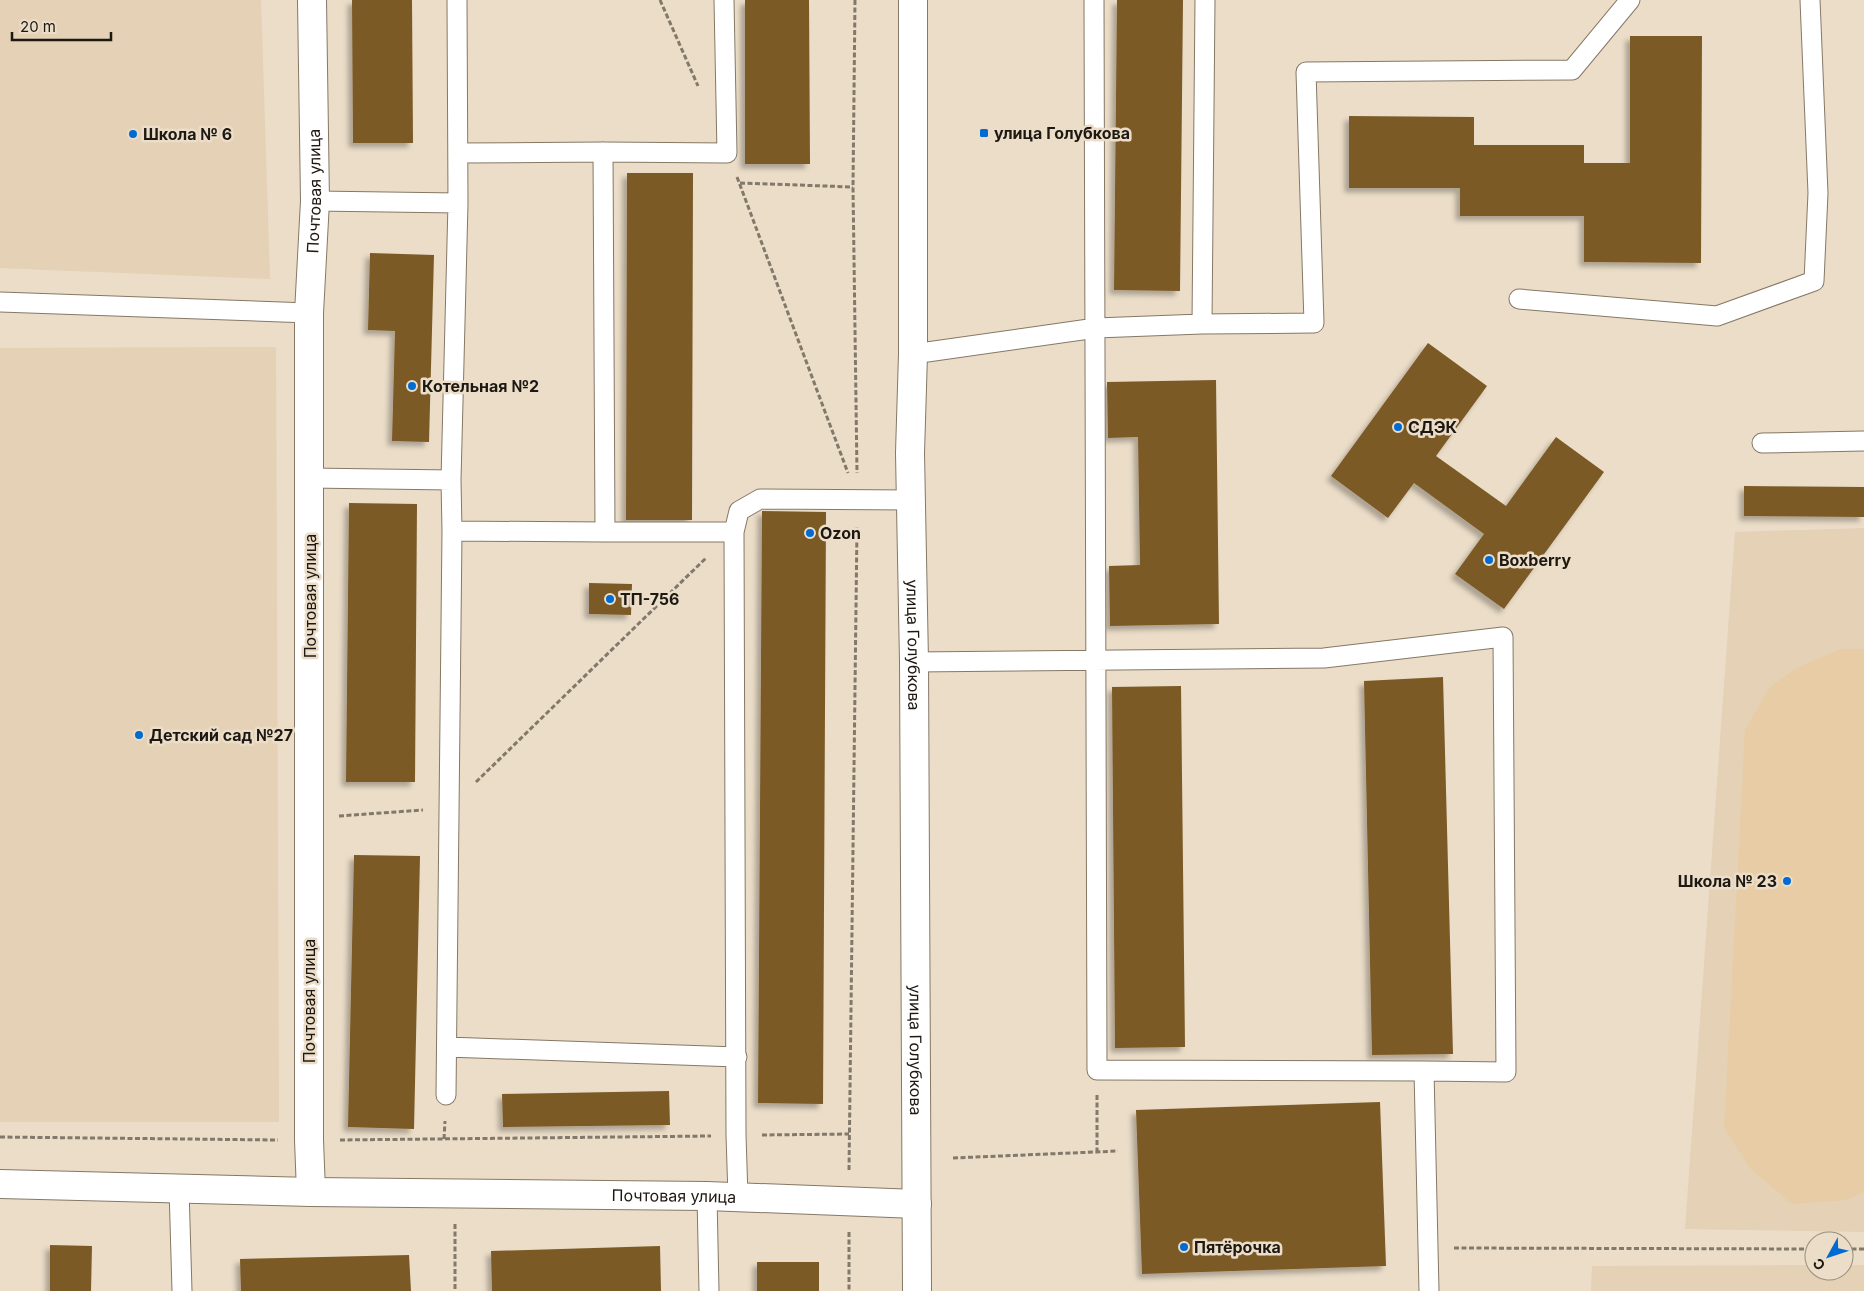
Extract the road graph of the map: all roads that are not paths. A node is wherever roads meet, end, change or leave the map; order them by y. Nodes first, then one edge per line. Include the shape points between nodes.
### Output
1 (312, 0) edge
2 (457, 0) edge
3 (724, 0) edge
4 (913, 0) edge
5 (1094, 0) edge
6 (1205, 0) edge
7 (1630, 0) edge
8 (1810, 0) edge
9 (603, 152) junction
10 (459, 153) junction
11 (315, 201) junction
12 (458, 203) junction
13 (1519, 300) dead end
14 (0, 302) edge
15 (309, 313) junction
16 (1202, 324) junction
17 (1096, 328) junction
18 (913, 354) junction
19 (1864, 441) edge
20 (1762, 443) dead end
21 (309, 478) junction
22 (451, 480) junction
23 (911, 500) junction
24 (452, 530) junction
25 (606, 532) junction
26 (734, 532) junction
27 (1096, 660) junction
28 (914, 662) junction
29 (446, 1047) junction
30 (737, 1057) junction
31 (1424, 1072) junction
32 (446, 1095) dead end
33 (0, 1184) edge
34 (179, 1188) junction
35 (311, 1192) junction
36 (708, 1196) junction
37 (738, 1197) junction
38 (917, 1204) junction
39 (182, 1291) edge
40 (709, 1291) edge
41 (917, 1291) edge
42 (1429, 1291) edge

1 - 11 street, Почтовая улица
2 - 10 lane
3 - 9 lane via 727,153
4 - 18 street, улица Голубкова
5 - 17 lane
6 - 16 lane
7 - 16 lane via 1572,70 1306,72 1314,323
8 - 13 lane via 1818,193 1814,281 1717,316
9 - 10 lane
9 - 25 lane
10 - 12 lane
11 - 12 lane
11 - 15 street, Почтовая улица
12 - 22 lane
14 - 15 lane
15 - 21 street, Почтовая улица
16 - 17 lane
17 - 18 lane
17 - 27 lane
18 - 23 street, улица Голубкова
19 - 20 lane
21 - 22 lane
21 - 35 street, Почтовая улица
22 - 24 lane
23 - 26 lane via 760,499 739,511
23 - 28 street, улица Голубкова
24 - 25 lane
24 - 29 lane
25 - 26 lane
26 - 30 lane
27 - 28 lane
27 - 31 lane via 1097,1070
27 - 31 lane via 1324,658 1503,637 1506,1072
28 - 38 street, улица Голубкова
29 - 30 lane
29 - 32 lane
30 - 37 lane
31 - 42 lane
33 - 34 street, Почтовая улица
34 - 35 street, Почтовая улица
34 - 39 lane
35 - 36 street, Почтовая улица
36 - 37 street, Почтовая улица
36 - 40 lane
37 - 38 street, Почтовая улица
38 - 41 street, улица Голубкова

